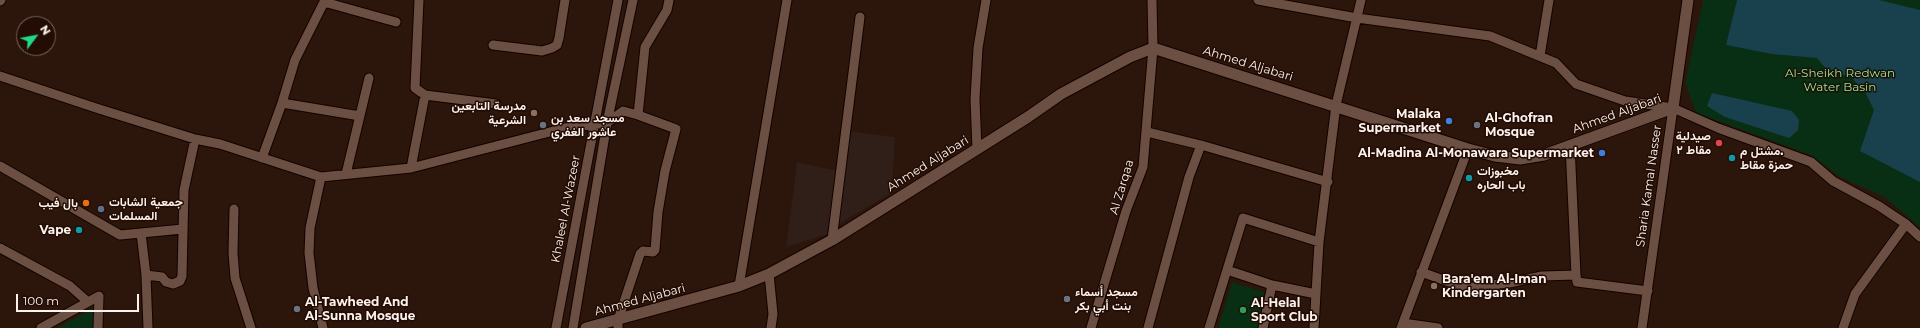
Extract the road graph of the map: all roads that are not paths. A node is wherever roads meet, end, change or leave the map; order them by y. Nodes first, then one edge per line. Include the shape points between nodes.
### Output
1 (420, 0) edge
2 (565, 0) edge
3 (618, 0) edge
4 (633, 0) edge
5 (669, 0) edge
6 (787, 0) edge
7 (986, 0) edge
8 (1152, 0) edge
9 (1258, 0) edge
10 (1361, 0) edge
11 (1549, 0) edge
12 (1688, 0) edge
13 (325, 1) edge
14 (1302, 4) edge
15 (860, 18) dead end
16 (1357, 18) junction
17 (396, 22) dead end
18 (493, 45) dead end
19 (1153, 48) junction
20 (1540, 56) junction
21 (0, 76) edge
22 (369, 78) dead end
23 (425, 95) junction
24 (282, 103) junction
25 (496, 104) dead end
26 (1336, 105) junction
27 (1673, 108) junction
28 (638, 115) junction
29 (360, 116) junction
30 (607, 123) junction
31 (594, 124) junction
32 (1147, 132) junction
33 (195, 138) junction
34 (1570, 144) junction
35 (1200, 145) junction
36 (977, 149) junction
37 (1468, 149) junction
38 (262, 158) junction
39 (0, 166) edge
40 (411, 168) junction
41 (346, 174) junction
42 (321, 177) junction
43 (1328, 182) junction
44 (234, 208) dead end
45 (1906, 224) junction
46 (183, 229) junction
47 (141, 233) junction
48 (1920, 237) edge
49 (832, 240) junction
50 (1319, 242) junction
51 (0, 248) edge
52 (1227, 270) junction
53 (1421, 272) junction
54 (769, 274) junction
55 (146, 275) junction
56 (1576, 275) junction
57 (1272, 285) junction
58 (739, 286) junction
59 (1648, 291) junction
60 (1316, 294) junction
61 (88, 302) junction
62 (618, 324) edge
63 (1402, 326) edge
64 (41, 328) edge
65 (98, 328) edge
66 (148, 328) edge
67 (251, 328) edge
68 (323, 328) edge
69 (556, 328) edge
70 (573, 328) edge
71 (586, 328) edge
72 (771, 328) edge
73 (1091, 328) edge
74 (1148, 328) edge
75 (1209, 328) edge
76 (1263, 328) edge
77 (1314, 328) edge
78 (1438, 328) edge
79 (1642, 328) edge
80 (1842, 328) edge

1 - 23 street via 415,88
2 - 18 street via 559,38 552,48 542,51
3 - 31 street, Khaleel Al-Wazeer
4 - 30 street, Khaleel Al-Wazeer
5 - 28 street via 667,10 645,47
6 - 58 street
7 - 36 street via 978,48 975,99
8 - 19 street, Al Zarqaa
9 - 14 street
10 - 16 street
11 - 20 street
12 - 27 street, Sharia Kamal Nasser
13 - 17 street
13 - 24 street via 295,60
14 - 16 street
15 - 49 street
16 - 20 street via 1490,36
16 - 26 street
19 - 26 street, Ahmed Aljabari
19 - 32 street, Al Zarqaa
19 - 36 street, Ahmed Aljabari via 1130,57 1061,94
20 - 27 street via 1556,63 1576,84 1625,102
21 - 33 street
22 - 29 street
23 - 25 street
23 - 40 street
24 - 29 street
24 - 38 street
26 - 37 street, Ahmed Aljabari
26 - 43 street
27 - 34 street, Ahmed Aljabari
27 - 45 street, Ahmed Aljabari via 1718,128 1811,162 1833,180
27 - 59 street, Sharia Kamal Nasser
28 - 30 street via 623,111
28 - 62 street via 676,129 665,170 655,250 643,251 640,254
29 - 41 street
30 - 31 street
30 - 70 street, Khaleel Al-Wazeer
31 - 40 street via 565,128
31 - 69 street, Khaleel Al-Wazeer
32 - 35 street
32 - 73 street, Al Zarqaa via 1142,168 1126,211
33 - 38 street
33 - 46 street via 184,190
34 - 37 street, Ahmed Aljabari via 1544,155 1520,159
34 - 56 street
35 - 43 street
35 - 74 street
36 - 49 street, Ahmed Aljabari
37 - 53 street
38 - 42 street
39 - 47 street via 120,235
40 - 41 street
41 - 42 street
42 - 68 street via 310,228 309,253 312,288
43 - 50 street
44 - 67 street via 235,278
45 - 48 street, Ahmed Aljabari
45 - 80 street via 1855,294
46 - 47 street
46 - 55 street via 180,281 173,284 166,282 162,277
47 - 55 street
49 - 54 street, Ahmed Aljabari
50 - 52 street via 1242,218
50 - 60 street
51 - 61 street via 70,286
52 - 57 street
52 - 75 street
53 - 56 street via 1466,288 1542,276
53 - 63 street
54 - 58 street, Ahmed Aljabari
54 - 72 street via 773,314
55 - 66 street
56 - 59 street via 1577,282
57 - 60 street
57 - 76 street
58 - 62 street, Ahmed Aljabari
59 - 79 street, Sharia Kamal Nasser
60 - 77 street
61 - 64 street
61 - 65 street via 99,296
62 - 71 street, Ahmed Aljabari
63 - 78 street

